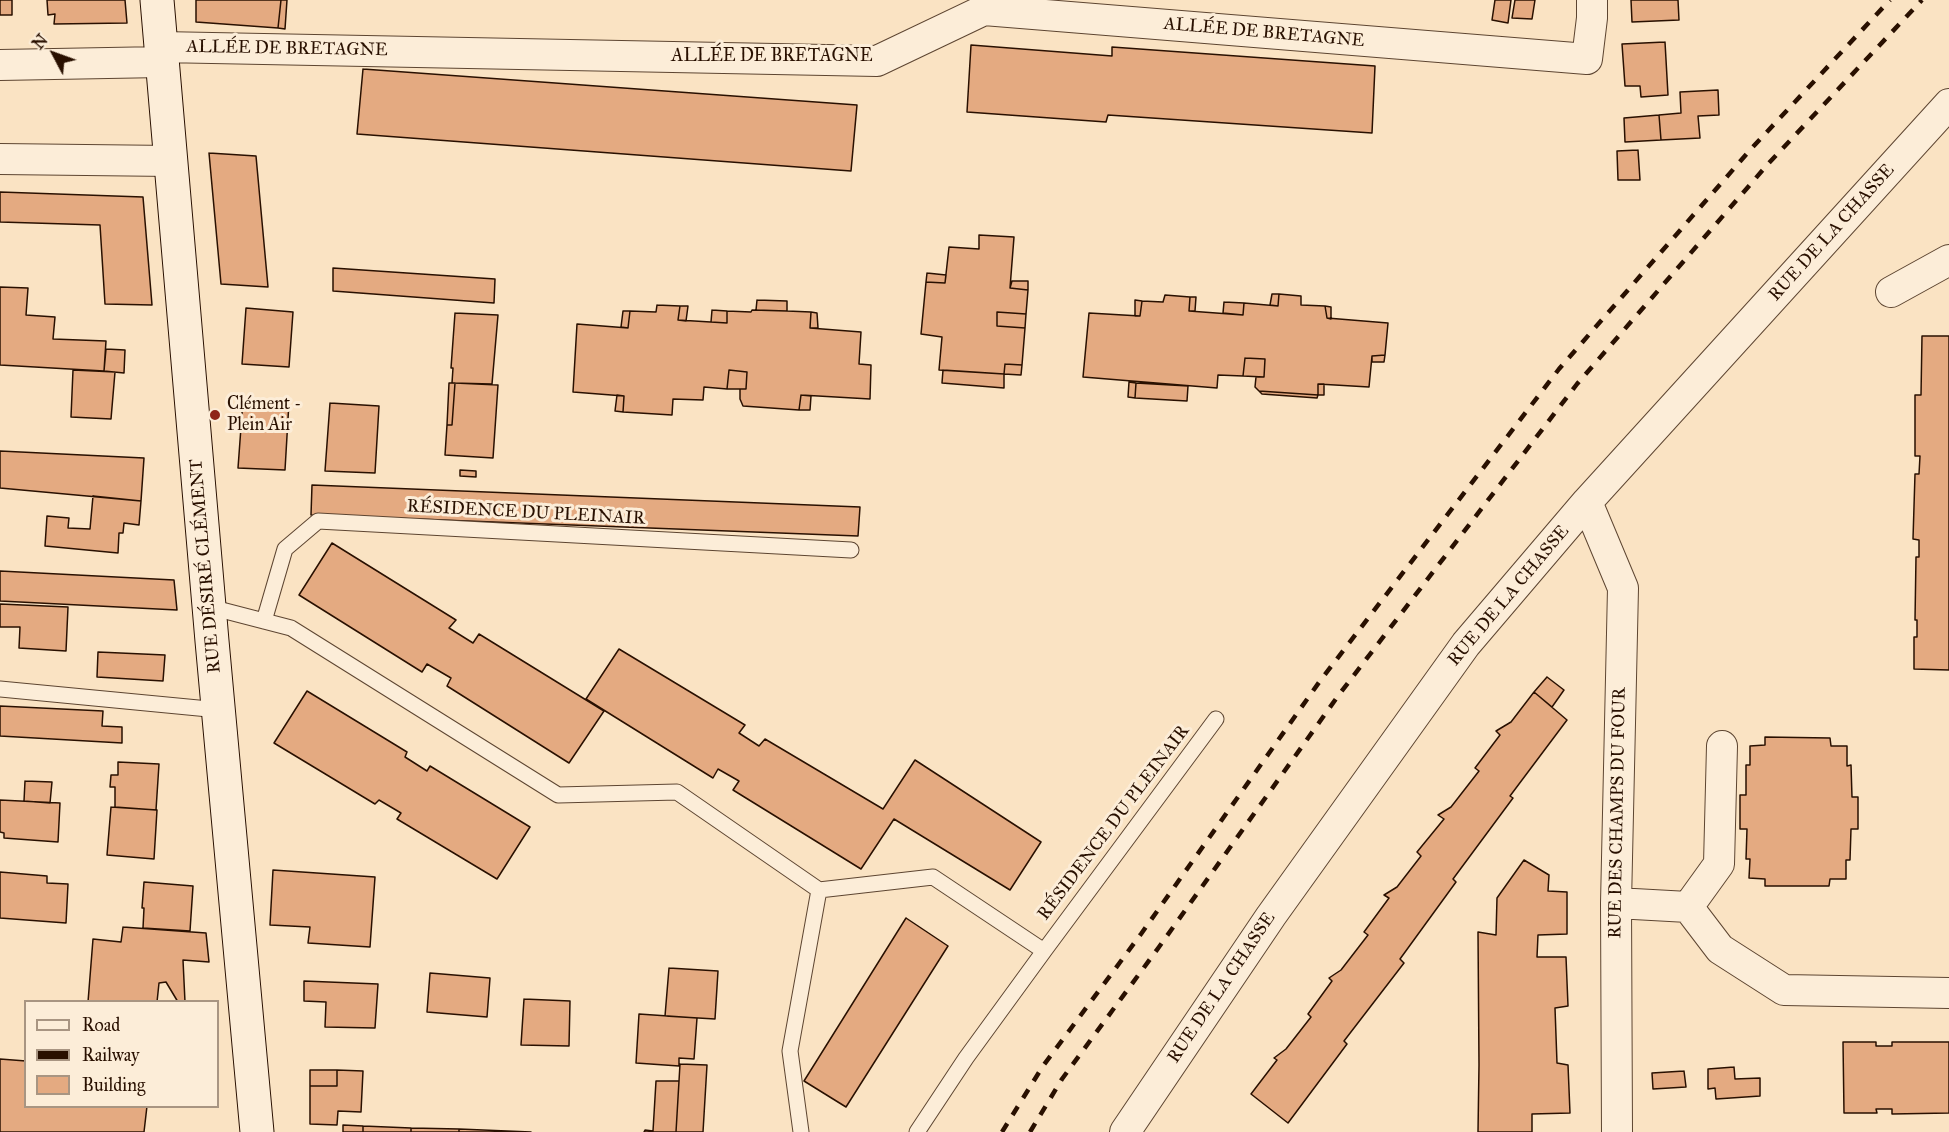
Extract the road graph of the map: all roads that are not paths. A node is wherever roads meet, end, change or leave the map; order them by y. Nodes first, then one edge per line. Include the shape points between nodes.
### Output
1 (157, 0) edge
2 (1592, 0) edge
3 (161, 54) junction
4 (0, 64) edge
5 (1949, 104) edge
6 (0, 159) edge
7 (171, 161) junction
8 (1949, 260) edge
9 (1891, 292) dead end
10 (1587, 502) junction
11 (851, 550) dead end
12 (210, 607) junction
13 (264, 621) junction
14 (0, 689) edge
15 (219, 710) junction
16 (1216, 719) dead end
17 (1722, 747) dead end
18 (819, 890) junction
19 (1616, 903) junction
20 (1688, 907) junction
21 (1044, 951) junction
22 (1949, 993) edge
23 (257, 1132) edge
24 (801, 1132) edge
25 (917, 1132) edge
26 (1125, 1132) edge
27 (1617, 1132) edge

1 - 3 main road, RUE DÉSIRÉ CLÉMENT
2 - 3 street, ALLÉE DE BRETAGNE via 1587,59 984,10 877,61
3 - 4 street, ALLÉE DE BRETAGNE
3 - 7 main road, RUE DÉSIRÉ CLÉMENT
5 - 10 street, RUE DE LA CHASSE
6 - 7 street
7 - 12 main road, RUE DÉSIRÉ CLÉMENT
8 - 9 street
10 - 19 street, RUE DES CHAMPS DU FOUR via 1623,588
10 - 26 street, RUE DE LA CHASSE via 1466,644 1271,916
11 - 13 lane, RÉSIDENCE DU PLEINAIR via 318,521 285,549
12 - 13 lane
12 - 15 main road, RUE DÉSIRÉ CLÉMENT
13 - 18 lane via 291,628 558,795 677,792
14 - 15 lane
15 - 23 main road, RUE DÉSIRÉ CLÉMENT
16 - 21 lane, RÉSIDENCE DU PLEINAIR
17 - 20 street via 1719,864
18 - 21 lane, RÉSIDENCE DU PLEINAIR via 933,877
18 - 24 lane via 790,1051
19 - 20 street
19 - 27 street, RUE DES CHAMPS DU FOUR
20 - 22 street via 1720,949 1784,990
21 - 25 lane, RÉSIDENCE DU PLEINAIR

